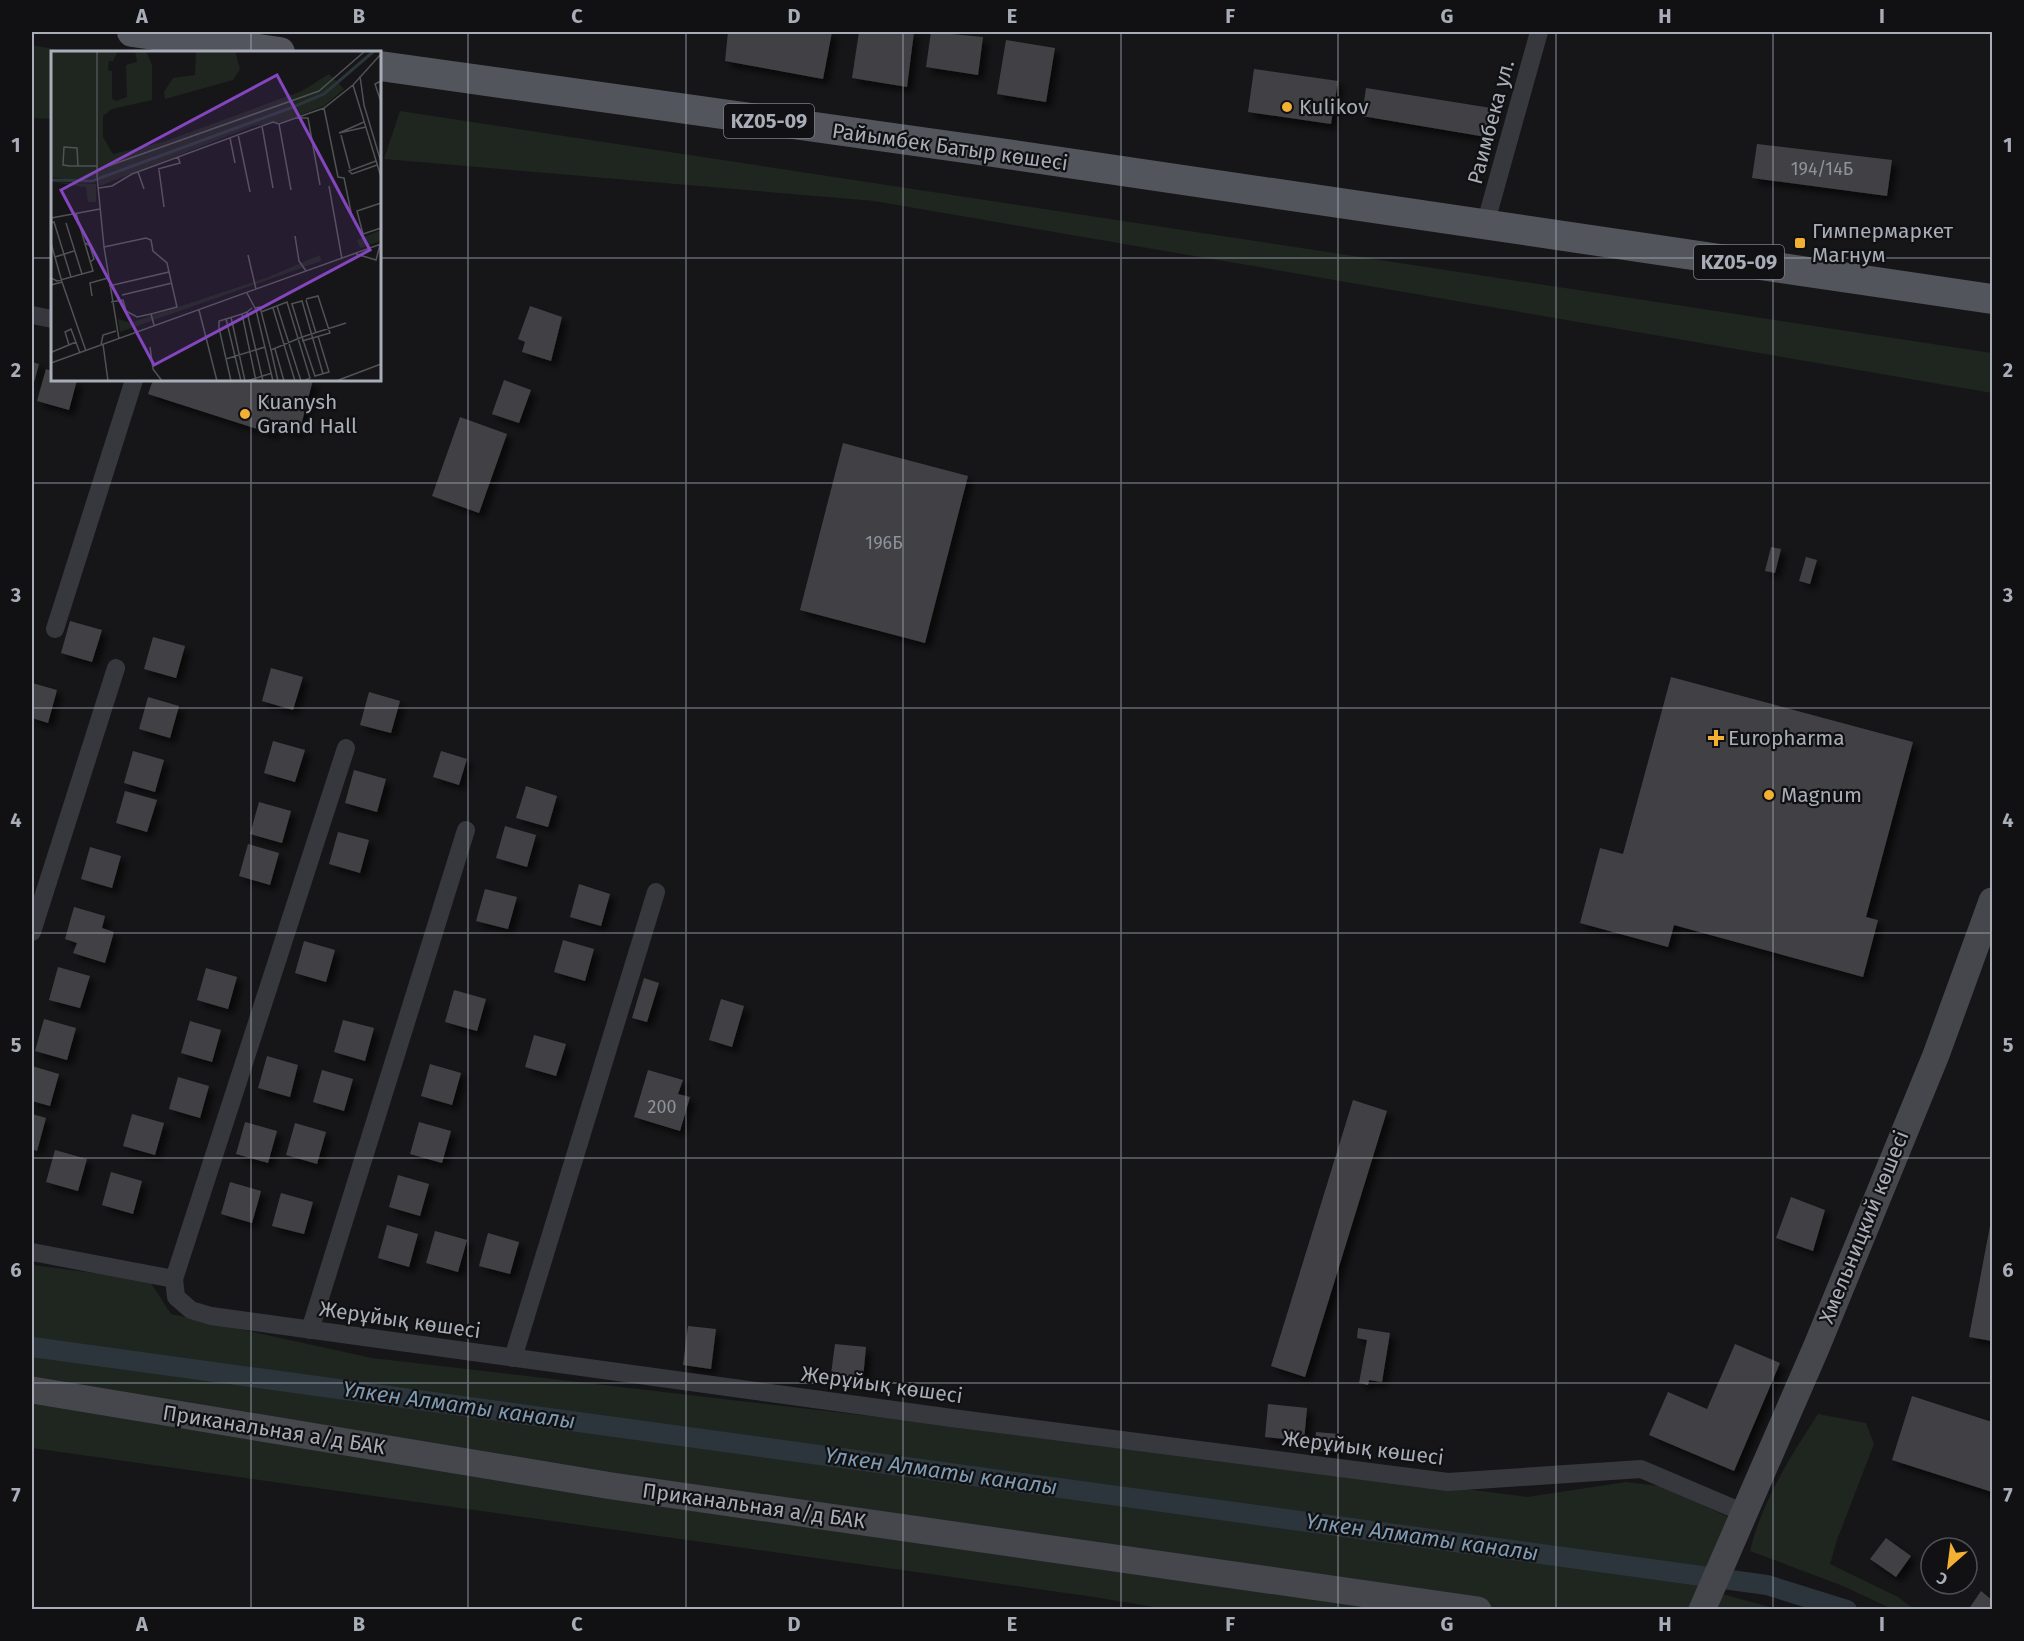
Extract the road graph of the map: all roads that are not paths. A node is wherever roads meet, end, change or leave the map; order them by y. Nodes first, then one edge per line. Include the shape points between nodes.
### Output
1 (132, 32) edge
2 (1539, 32) edge
3 (239, 50) edge
4 (260, 51) edge
5 (381, 66) edge
6 (1485, 225) junction
7 (1992, 299) edge
8 (32, 315) edge
9 (51, 319) edge
10 (134, 381) edge
11 (55, 629) dead end
12 (116, 668) dead end
13 (346, 748) dead end
14 (466, 830) dead end
15 (656, 892) dead end
16 (1992, 901) edge
17 (32, 932) edge
18 (32, 1252) edge
19 (174, 1279) junction
20 (310, 1330) junction
21 (513, 1358) junction
22 (32, 1390) edge
23 (1742, 1512) junction
24 (1704, 1605) edge
25 (1478, 1610) edge

1 - 3 main road
2 - 6 street, Раимбека ул.
3 - 4 main road
5 - 6 main road, Райымбек Батыр көшесі / KZ05-09
6 - 7 main road, KZ05-09
8 - 9 street
10 - 11 street
12 - 17 street
13 - 19 street
14 - 20 street
15 - 21 street
16 - 23 street, Хмельницкий көшесі via 1936,1055 1816,1348
18 - 19 street
19 - 20 street, Жерұйық көшесі via 176,1297 191,1310
20 - 21 street, Жерұйық көшесі
21 - 23 street, Жерұйық көшесі via 1448,1482 1641,1469
22 - 25 street, Приканальная а/д БАК via 624,1488
23 - 24 street, Хмельницкий көшесі

